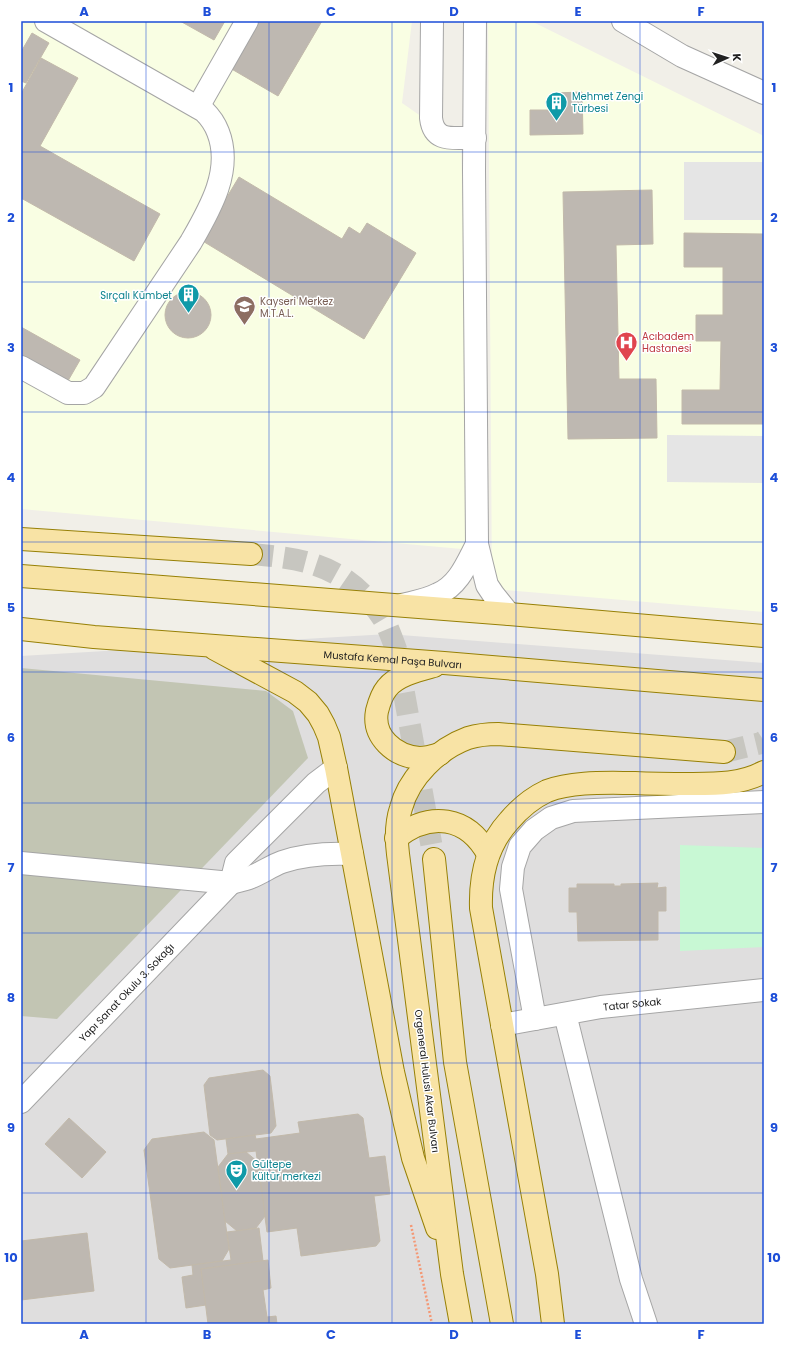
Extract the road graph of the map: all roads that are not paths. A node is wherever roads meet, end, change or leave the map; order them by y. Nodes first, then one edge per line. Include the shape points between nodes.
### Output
1 (46, 21) edge
2 (247, 21) edge
3 (432, 21) edge
4 (475, 21) edge
5 (623, 21) edge
6 (764, 93) edge
7 (198, 107) junction
8 (475, 138) junction
9 (21, 367) edge
10 (21, 539) edge
11 (477, 544) junction
12 (251, 554) tunnel mouth
13 (21, 576) edge
14 (400, 605) junction
15 (509, 614) junction
16 (21, 629) edge
17 (764, 636) edge
18 (209, 645) junction
19 (444, 663) junction
20 (764, 690) edge
21 (724, 752) tunnel mouth
22 (440, 754) junction
23 (336, 768) junction
24 (764, 772) edge
25 (764, 802) edge
26 (396, 838) junction
27 (352, 854) junction
28 (488, 854) junction
29 (434, 859) tunnel mouth
30 (21, 862) edge
31 (231, 883) junction
32 (763, 995) edge
33 (565, 1014) junction
34 (535, 1019) junction
35 (502, 1025) junction
36 (21, 1102) edge
37 (452, 1274) junction
38 (461, 1324) edge
39 (502, 1324) edge
40 (553, 1324) edge
41 (646, 1324) edge

1 - 7 street
2 - 7 street
3 - 8 street via 433,128 443,137
4 - 8 street
5 - 6 street via 682,56
7 - 9 street via 218,130 223,155 222,169 211,203 191,242 94,387 84,393 68,393
8 - 11 street
10 - 12 main road
11 - 14 street via 457,580 448,588 438,595
11 - 15 street via 487,585
13 - 14 main road
14 - 15 main road
15 - 17 main road
16 - 18 main road, Mustafa Kemal Paşa Bulvarı
18 - 19 main road, Mustafa Kemal Paşa Bulvarı
18 - 23 main road via 295,692 308,702 324,725
19 - 20 main road, Mustafa Kemal Paşa Bulvarı
19 - 22 main road via 394,681 382,697 376,716 380,735 393,749 420,758
21 - 22 main road via 483,734 467,738
22 - 26 main road, Orgeneral Hulusi Akar Bulvarı via 416,777 408,791 401,806
23 - 27 main road
23 - 31 street, Yapı Sanat Okulu 3. Sokağı via 316,783 236,863
24 - 28 main road via 744,780 717,784 610,783 565,786 548,791 517,811 496,838
25 - 34 street via 573,811 551,818 534,830 520,846 513,867 511,889
26 - 28 main road via 422,823 440,821 463,827 482,843
26 - 37 main road, Orgeneral Hulusi Akar Bulvarı
27 - 31 street via 316,854 299,857 250,878
27 - 37 main road via 393,1072 412,1151
28 - 35 main road via 480,890 480,908
29 - 39 main road via 455,1062
30 - 31 street
31 - 36 street, Yapı Sanat Okulu 3. Sokağı
32 - 33 street, Tatar Sokak via 601,1007
33 - 34 street, Tatar Sokak
33 - 41 street via 631,1279
34 - 35 street, Tatar Sokak
35 - 40 main road via 547,1274
37 - 38 main road, Orgeneral Hulusi Akar Bulvarı

